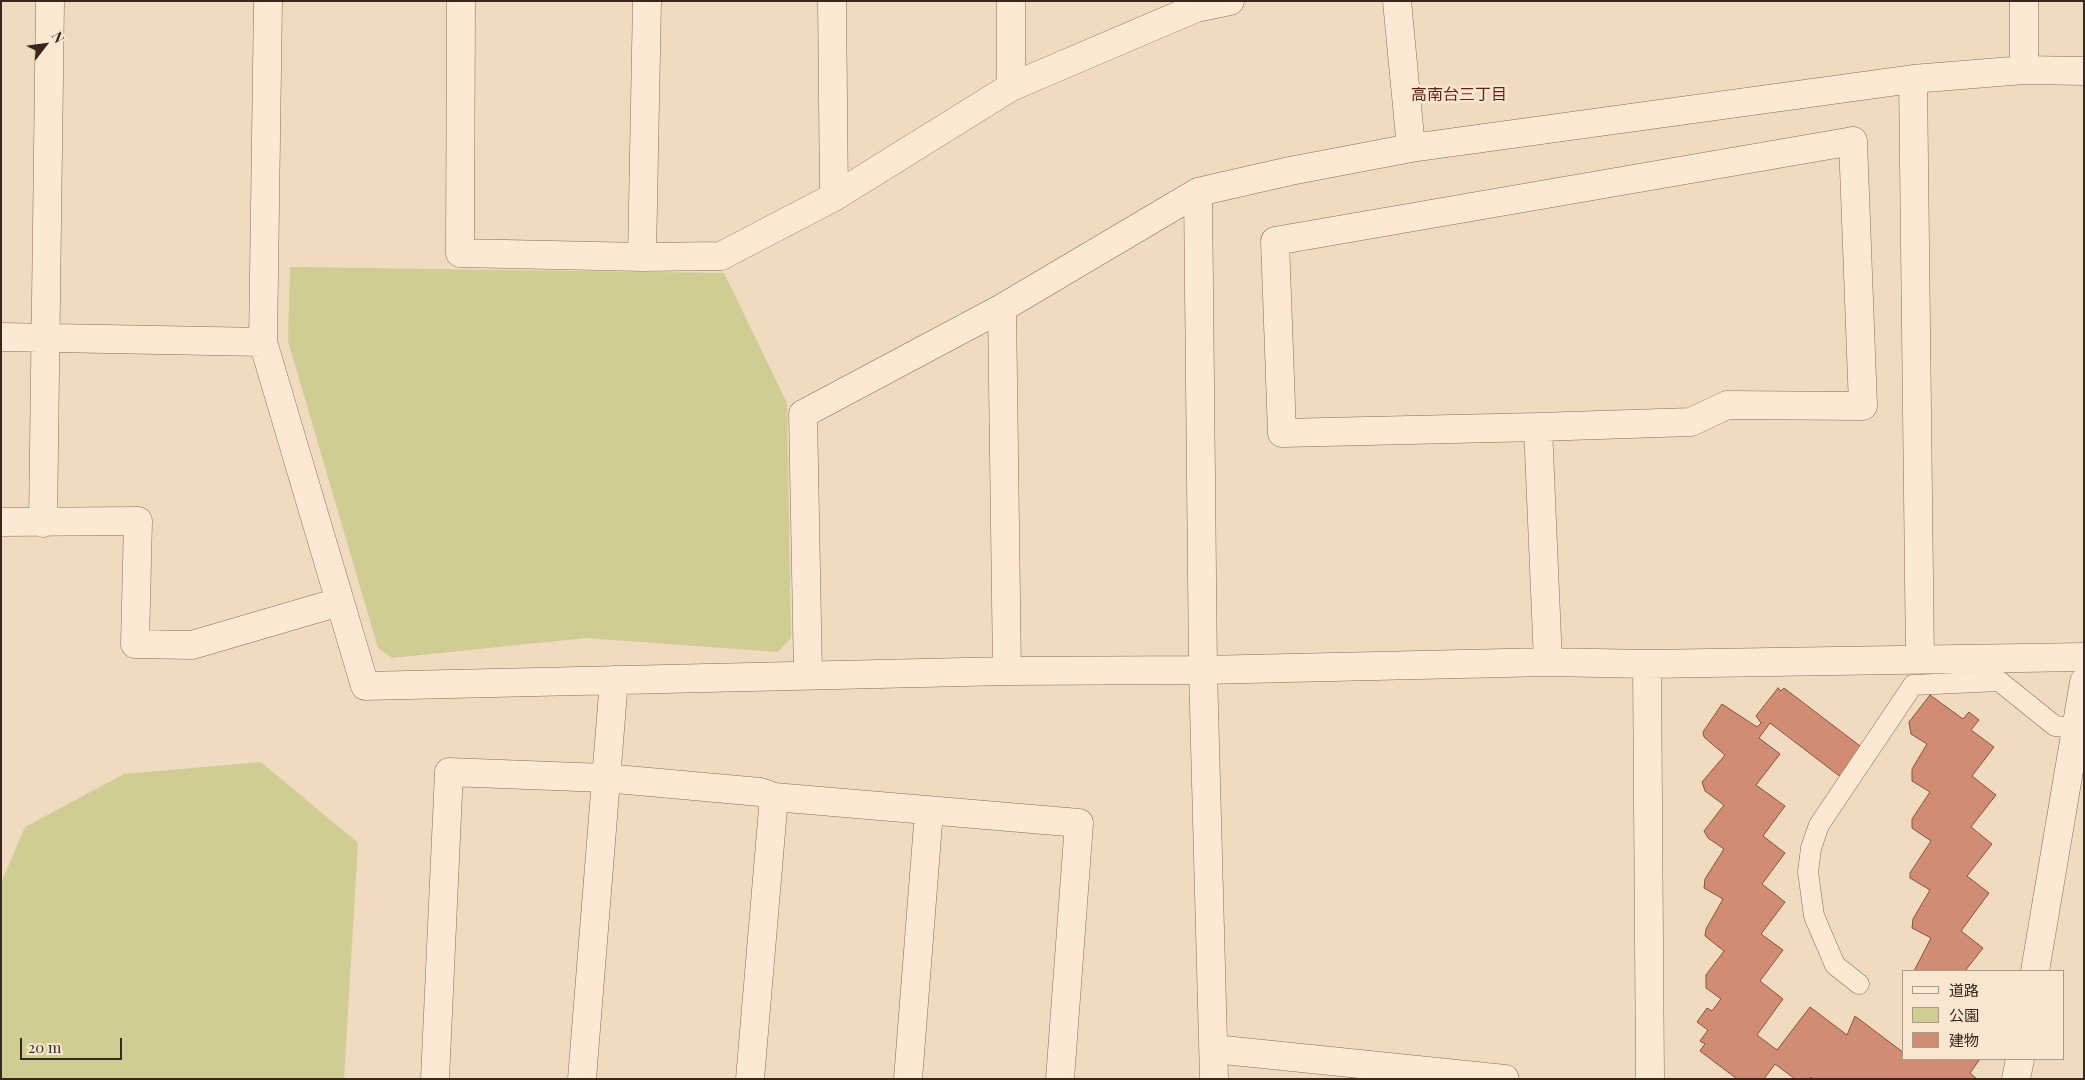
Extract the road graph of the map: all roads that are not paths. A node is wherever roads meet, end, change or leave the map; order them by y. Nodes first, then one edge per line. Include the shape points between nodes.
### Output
1 (50, 1) edge
2 (268, 1) edge
3 (461, 1) edge
4 (647, 1) edge
5 (832, 1) edge
6 (1010, 1) edge
7 (1230, 1) edge
8 (1397, 1) edge
9 (2024, 1) edge
10 (1196, 5) edge
11 (2024, 70) junction
12 (2084, 71) edge
13 (1913, 79) junction
14 (1011, 87) junction
15 (1411, 148) junction
16 (1198, 192) junction
17 (834, 198) junction
18 (642, 257) junction
19 (1002, 308) junction
20 (1, 337) edge
21 (45, 337) junction
22 (263, 342) junction
23 (1538, 428) junction
24 (1, 522) edge
25 (43, 523) junction
26 (339, 602) junction
27 (2084, 657) edge
28 (1920, 659) junction
29 (1548, 662) junction
30 (1647, 664) junction
31 (1203, 670) junction
32 (1007, 672) junction
33 (808, 675) junction
34 (614, 680) junction
35 (2084, 682) edge
36 (2076, 728) junction
37 (605, 778) junction
38 (774, 797) junction
39 (928, 811) junction
40 (2035, 970) edge
41 (1859, 984) dead end
42 (1214, 1049) junction
43 (2020, 1060) edge
44 (434, 1079) edge
45 (582, 1079) edge
46 (750, 1079) edge
47 (908, 1079) edge
48 (1060, 1079) edge
49 (1214, 1079) edge
50 (1505, 1079) edge
51 (1650, 1079) edge
52 (2016, 1079) edge

1 - 21 street
2 - 22 street
3 - 18 street via 460,253
4 - 18 street
5 - 17 street
6 - 14 street
7 - 10 street
8 - 15 street
9 - 11 street
10 - 14 street
11 - 12 street
11 - 13 street
13 - 15 street
13 - 28 street
14 - 17 street
15 - 16 street
16 - 19 street
16 - 31 street
17 - 18 street via 721,256
19 - 32 street
19 - 33 street via 803,414
20 - 21 street
21 - 22 street
21 - 25 street
22 - 26 street
23 - 23 street via 1691,422 1727,405 1863,406 1854,141 1275,241 1282,433
23 - 29 street
24 - 25 street
25 - 26 street via 138,521 135,644 192,646
26 - 34 street via 365,686
27 - 28 street
28 - 30 street
29 - 30 street
29 - 31 street
30 - 51 street
31 - 32 street
31 - 42 street
32 - 33 street
33 - 34 street
34 - 37 street
35 - 36 street
36 - 40 street
36 - 41 lane via 2056,726 1999,681 1913,685 1819,825 1811,848 1808,872 1814,916 1835,965
37 - 38 street via 760,792
37 - 44 street via 449,772
37 - 45 street
38 - 39 street
38 - 46 street
39 - 47 street
39 - 48 street via 1078,823
42 - 49 street
42 - 50 street
43 - 52 street

